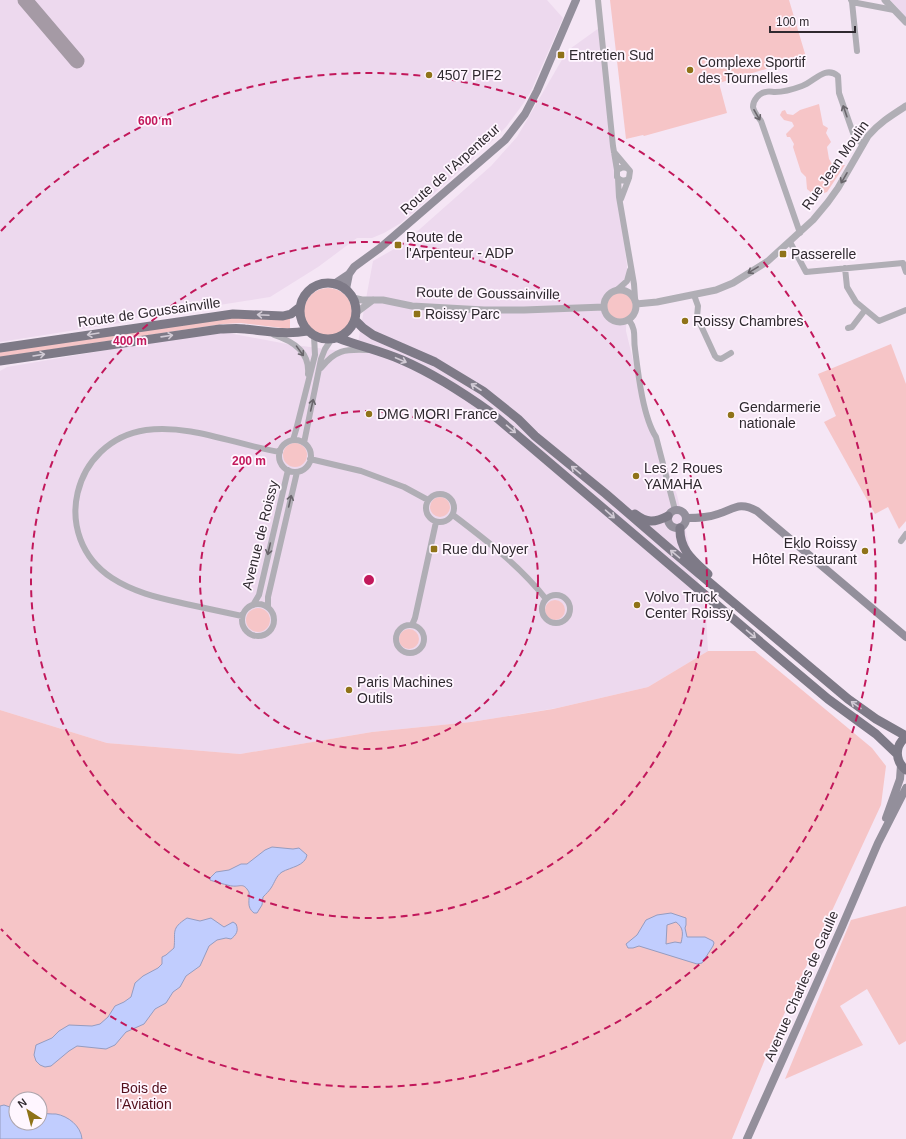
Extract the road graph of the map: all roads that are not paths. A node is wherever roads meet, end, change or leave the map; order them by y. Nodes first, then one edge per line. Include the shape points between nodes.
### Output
1 (576, 0) edge
2 (598, 0) edge
3 (885, 0) edge
4 (851, 1) edge
5 (894, 10) junction
6 (906, 22) edge
7 (857, 52) dead end
8 (906, 106) edge
9 (863, 145) junction
10 (614, 151) junction
11 (627, 168) junction
12 (618, 170) junction
13 (630, 177) junction
14 (618, 178) junction
15 (620, 201) junction
16 (800, 233) junction
17 (790, 242) junction
18 (631, 268) junction
19 (845, 268) junction
20 (906, 272) edge
21 (349, 274) junction
22 (334, 284) junction
23 (346, 289) junction
24 (617, 290) junction
25 (694, 295) junction
26 (353, 298) junction
27 (373, 300) junction
28 (636, 301) junction
29 (300, 307) junction
30 (604, 307) junction
31 (865, 310) junction
32 (906, 310) edge
33 (356, 316) junction
34 (629, 320) junction
35 (848, 328) dead end
36 (267, 332) junction
37 (311, 334) junction
38 (335, 339) junction
39 (0, 348) edge
40 (379, 351) junction
41 (731, 353) dead end
42 (0, 360) edge
43 (320, 370) junction
44 (307, 388) junction
45 (293, 440) junction
46 (304, 443) junction
47 (280, 452) junction
48 (310, 459) junction
49 (288, 470) junction
50 (297, 472) junction
51 (606, 494) junction
52 (428, 500) junction
53 (671, 513) junction
54 (453, 515) junction
55 (686, 518) junction
56 (436, 522) junction
57 (680, 528) junction
58 (906, 534) edge
59 (900, 541) dead end
60 (546, 599) junction
61 (253, 605) junction
62 (738, 606) junction
63 (268, 607) junction
64 (242, 616) junction
65 (412, 625) junction
66 (906, 637) edge
67 (906, 736) edge
68 (897, 754) junction
69 (903, 768) edge
70 (906, 788) edge
71 (906, 800) edge
72 (878, 843) junction
73 (747, 1139) edge

1 - 21 main road, Route de l'Arpenteur via 537,91 525,114 505,140 385,244 354,267
2 - 10 street
3 - 5 street
4 - 5 street
4 - 7 street
5 - 6 street
8 - 9 street, Rue Jean Moulin via 882,122
9 -> 16 street, Rue Jean Moulin via 834,195
9 -> 16 street via 853,132 839,93 838,76 835,73 818,75 805,85 794,88 764,92 754,101 753,107 761,121
10 - 11 street
10 - 12 street
11 - 12 street
11 - 13 street
12 - 14 street
13 - 14 street via 625,180
13 - 15 street
14 - 15 street
15 - 18 street
16 - 17 street, Rue Jean Moulin
17 - 19 street via 806,272
17 -> 25 street, Rue Jean Moulin via 768,261 733,282 716,290
18 - 24 street via 626,281
18 - 28 street
19 - 20 street via 903,263
19 - 31 street via 848,286 856,302
21 - 22 main road, Route de l'Arpenteur
21 - 23 main road
22 - 23 main road
22 - 29 main road via 313,287 304,296
23 - 26 main road
24 - 28 street via 627,291
24 - 30 street via 607,297
25 - 28 street, Rue Jean Moulin via 645,304
25 - 41 street via 698,306 697,317 715,356 721,358
26 - 27 street, Route de Goussainville
26 - 33 main road
27 - 30 street, Route de Goussainville via 412,306 484,310
27 - 33 street
28 - 34 street via 635,313
29 - 37 main road via 301,319
29 -> 39 main road, Route de Goussainville via 283,316 233,314
30 - 34 street via 605,313 613,321
31 - 32 street via 879,321
31 - 35 street via 852,327
33 - 38 main road via 348,330
51 -> 33 main road via 483,392 436,362 373,335 363,328
34 - 53 street via 635,333 634,347 643,399 651,430 656,437
36 - 37 main road, Route de Goussainville
42 -> 36 main road, Route de Goussainville via 220,329
36 -> 44 street via 289,340 305,357 308,368
37 - 38 main road via 326,340
37 - 44 street via 315,355
38 - 40 main road
38 - 43 street via 325,349
40 - 43 street via 341,351 328,360
40 -> 68 main road via 433,375 490,412 828,699 876,734
46 -> 43 street
44 - 45 street
45 - 46 street
45 - 47 street via 284,444
46 - 48 street via 310,450
47 - 49 street via 281,464
47 - 64 street via 187,431 158,429 135,432 114,441 98,454 83,476 77,495 75,514 80,539 97,566 112,578 148,594
48 - 50 street via 306,468
48 - 52 street via 361,471 404,487
49 - 50 street
49 -> 61 street, Avenue de Roissy via 259,595
63 -> 50 street, Avenue de Roissy via 268,597
51 - 53 main road via 641,518 652,522
62 -> 51 main road
52 - 54 street via 435,494 448,495 454,506
52 - 56 street via 426,513
53 - 55 main road via 681,511
53 - 57 main road via 668,522 671,527
54 - 56 street via 445,521
54 - 60 street via 503,555
55 - 57 main road via 685,524
55 - 66 main road via 700,518 741,506 750,507
56 - 65 street
57 - 62 main road via 682,546 687,554 718,582
58 - 59 street
60 - 60 street via 542,608 544,617 556,624 564,621 570,609 567,600 554,595
61 - 63 street
61 - 64 street via 244,611
67 -> 62 main road via 848,699
63 - 64 street via 272,611 274,622 270,631 261,636 247,633 242,625
65 - 65 street via 400,629 396,637 398,647 406,653 417,651 424,642 420,629
67 - 68 main road
68 - 69 main road
69 - 72 main road, Avenue Charles de Gaulle
70 - 72 main road, Avenue Charles de Gaulle
71 - 72 main road
72 - 73 main road, Avenue Charles de Gaulle

